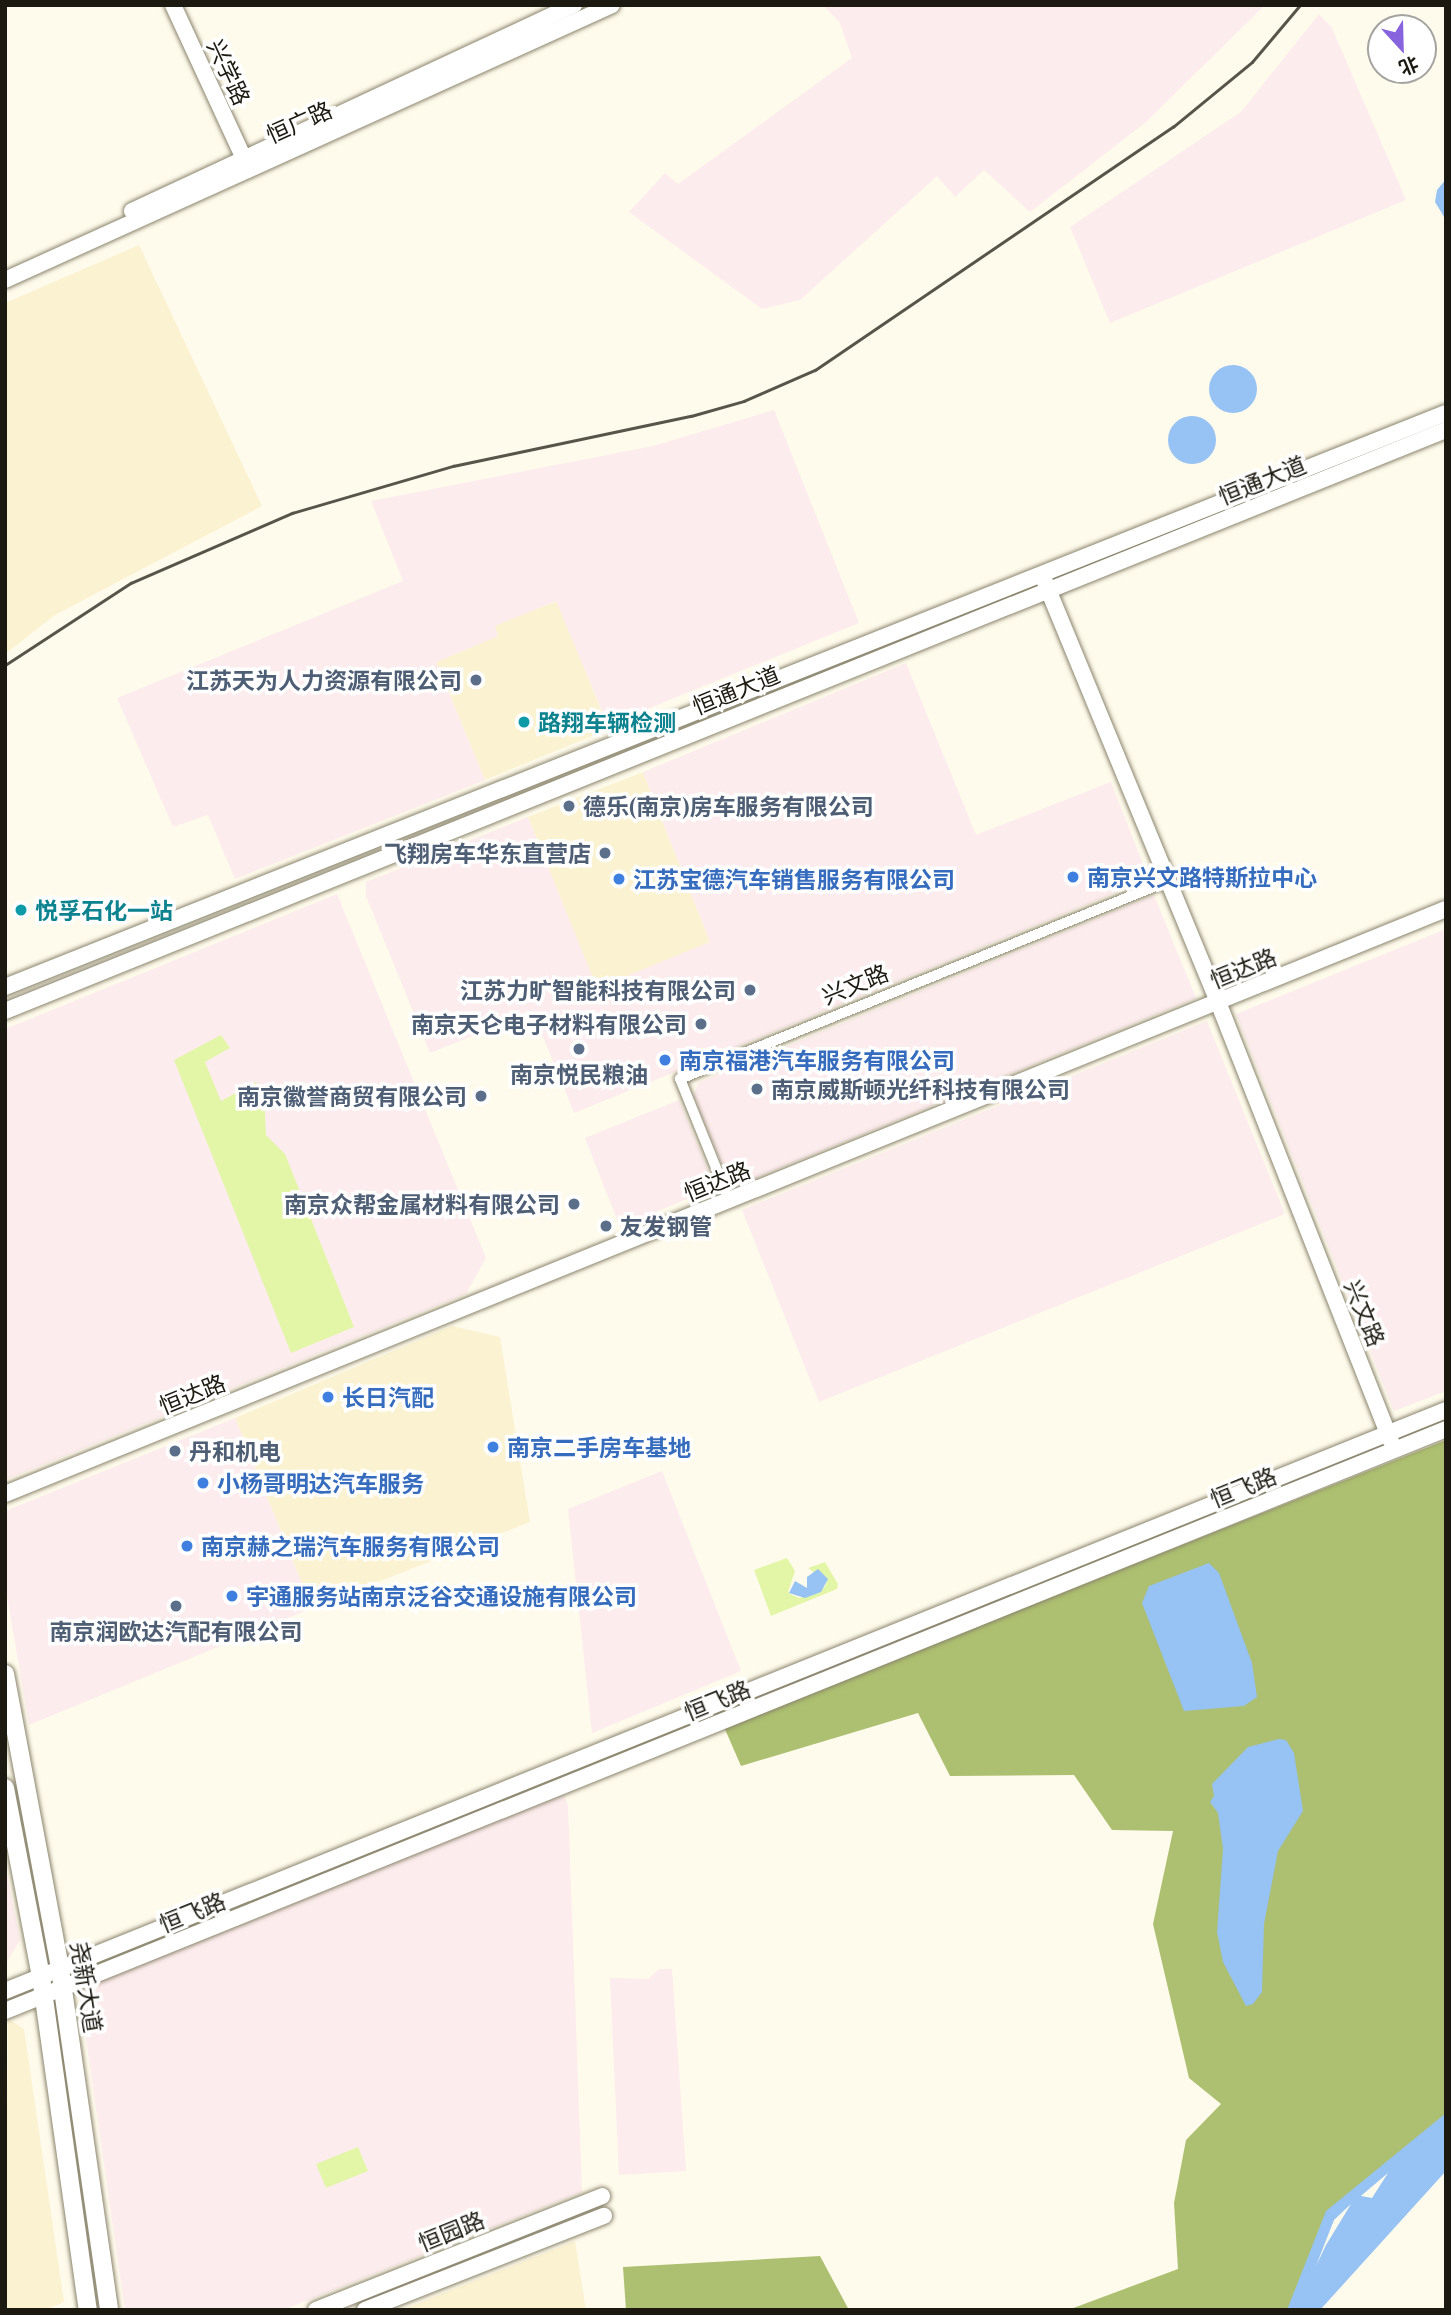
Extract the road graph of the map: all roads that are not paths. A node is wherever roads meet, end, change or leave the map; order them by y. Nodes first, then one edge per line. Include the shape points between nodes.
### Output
1 (173, 5) edge
2 (574, 5) edge
3 (612, 5) edge
4 (244, 159) junction
5 (5, 270) edge
6 (5, 280) edge
7 (1446, 413) edge
8 (1446, 430) edge
9 (1041, 572) junction
10 (1048, 590) junction
11 (1168, 881) junction
12 (1446, 909) edge
13 (5, 987) edge
14 (1218, 1002) junction
15 (5, 1011) edge
16 (729, 1200) junction
17 (1446, 1410) edge
18 (1446, 1429) edge
19 (1388, 1433) junction
20 (1394, 1450) junction
21 (5, 1494) edge
22 (5, 1674) edge
23 (5, 1787) edge
24 (60, 1969) junction
25 (41, 1977) junction
26 (63, 1988) junction
27 (5, 1991) edge
28 (43, 1995) junction
29 (5, 2011) edge
30 (602, 2196) dead end
31 (604, 2216) dead end
32 (353, 2303) edge
33 (88, 2310) edge
34 (109, 2310) edge
35 (316, 2310) edge
36 (365, 2310) edge

1 - 4 main road, 兴学路
2 - 4 main road, 恒广路
3 - 6 main road, 恒广路
4 - 5 main road, 恒广路
7 - 9 main road, 恒通大道
8 - 10 main road, 恒通大道
9 - 10 main road, 兴文路
9 - 13 main road, 恒通大道
10 - 11 main road, 兴文路
10 - 15 main road, 恒通大道
11 - 14 main road, 兴文路
11 - 16 street, 兴文路 via 680,1079
12 - 14 main road, 恒达路
14 - 16 main road, 恒达路
14 - 19 main road, 兴文路
16 - 21 main road, 恒达路
17 - 19 main road, 恒飞路
18 - 20 main road, 恒飞路
19 - 20 main road, 兴文路
19 - 24 main road, 恒飞路
20 - 26 main road, 恒飞路
22 - 24 main road, 尧新大道
23 - 25 main road, 尧新大道
24 - 25 main road, 恒飞路
24 - 26 main road, 尧新大道
25 - 27 main road, 恒飞路
25 - 28 main road, 尧新大道
26 - 28 main road, 恒飞路
26 - 34 main road, 尧新大道
28 - 29 main road, 恒飞路
28 - 33 main road, 尧新大道
30 - 32 main road, 恒园路
31 - 36 main road, 恒园路
32 - 35 main road, 恒园路

